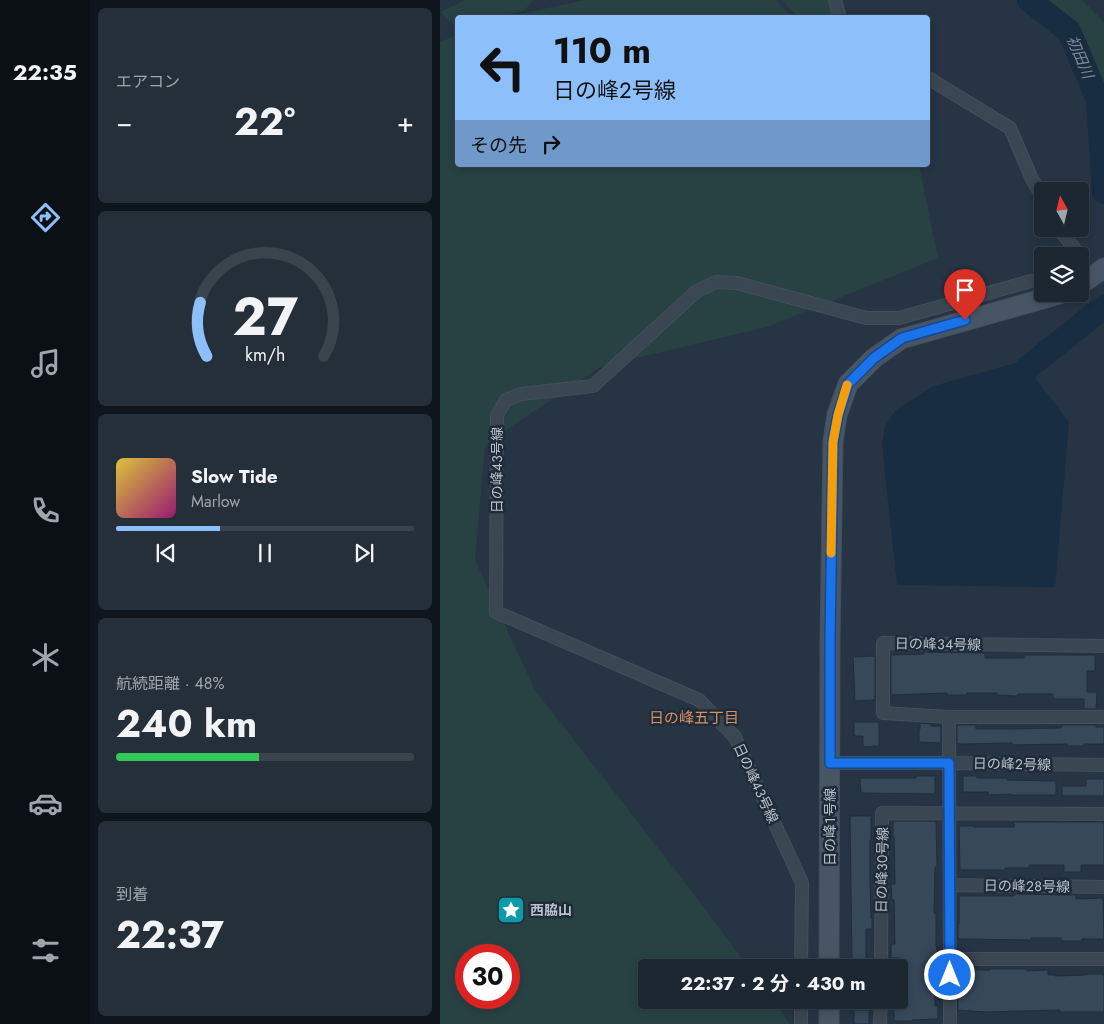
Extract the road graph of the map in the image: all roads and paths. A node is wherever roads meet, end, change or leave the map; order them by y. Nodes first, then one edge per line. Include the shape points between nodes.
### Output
1 (835, 0) edge
2 (839, 15) edge
3 (930, 79) edge
4 (1034, 183) edge
5 (1101, 271) edge
6 (1089, 279) edge
7 (1034, 280) edge
8 (1034, 301) edge
9 (1104, 646) edge
10 (949, 717) junction
11 (1104, 718) edge
12 (830, 763) junction
13 (949, 763) junction
14 (1104, 765) edge
15 (950, 814) junction
16 (1104, 814) edge
17 (950, 885) junction
18 (1104, 887) edge
19 (801, 959) edge
20 (830, 959) edge
21 (881, 959) edge
22 (950, 959) junction
23 (1104, 959) edge
24 (801, 1009) edge
25 (829, 1009) edge
26 (880, 1009) edge
27 (801, 1024) edge
28 (829, 1024) edge
29 (880, 1024) edge
30 (950, 1024) edge

1 - 2 street
3 - 4 street via 1010,128
5 - 6 street
7 - 19 street, 日の峰４３号線 via 899,318 866,318 737,282 716,282 697,291 593,386 521,394 506,400 497,415 496,612 699,700 735,737 802,883
8 - 12 street, 日の峰１号線 via 902,338 874,358 848,384 833,442
9 - 10 street, 日の峰３４号線 via 883,643 884,713
10 - 11 street, 日の峰３４号線
10 - 13 street
12 - 13 street, 日の峰２号線
12 - 20 street, 日の峰１号線
13 - 14 street, 日の峰２号線
13 - 15 street
15 - 16 street, 日の峰３０号線
15 - 17 street
15 - 21 street, 日の峰３０号線 via 882,813
17 - 18 street, 日の峰２８号線
17 - 22 street
22 - 23 street
22 - 30 street
24 - 27 street
25 - 28 street
26 - 29 street

